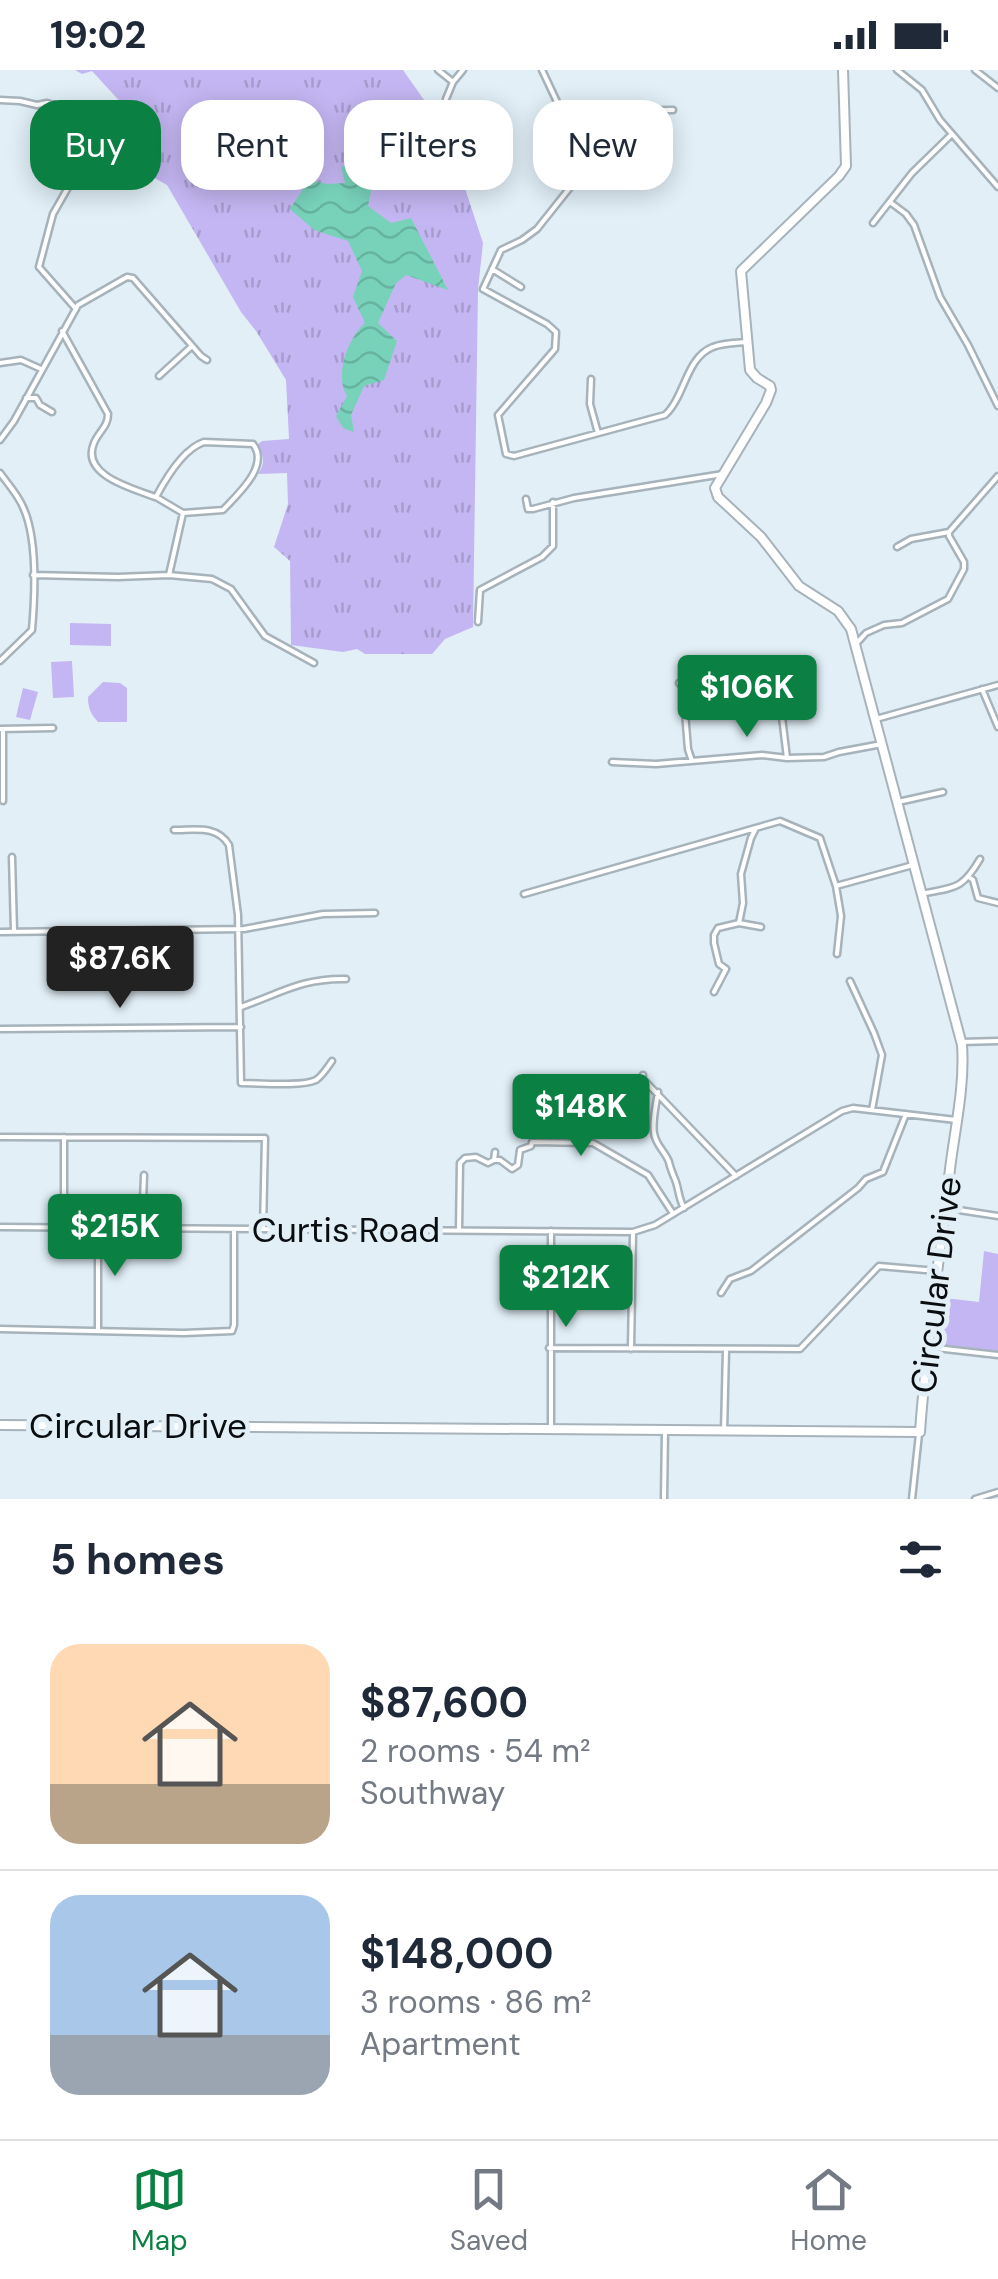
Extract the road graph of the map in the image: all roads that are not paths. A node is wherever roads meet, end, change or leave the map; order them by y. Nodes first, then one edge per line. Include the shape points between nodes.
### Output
1 (438, 70) edge
2 (463, 70) edge
3 (542, 70) edge
4 (843, 70) edge
5 (898, 70) edge
6 (975, 70) edge
7 (998, 74) edge
8 (453, 82) junction
9 (991, 82) junction
10 (998, 88) edge
11 (446, 99) dead end
12 (0, 100) edge
13 (556, 100) edge
14 (952, 134) junction
15 (998, 187) edge
16 (568, 190) edge
17 (890, 202) junction
18 (873, 222) dead end
19 (492, 268) junction
20 (521, 287) dead end
21 (76, 309) junction
22 (62, 332) junction
23 (747, 342) junction
24 (192, 346) junction
25 (207, 360) dead end
26 (0, 363) edge
27 (42, 369) junction
28 (159, 376) dead end
29 (592, 378) dead end
30 (26, 398) junction
31 (998, 406) edge
32 (52, 412) dead end
33 (598, 434) junction
34 (0, 440) edge
35 (0, 474) edge
36 (723, 474) junction
37 (998, 476) edge
38 (156, 497) junction
39 (526, 498) dead end
40 (554, 502) junction
41 (183, 513) junction
42 (949, 532) junction
43 (898, 546) dead end
44 (33, 575) junction
45 (170, 575) junction
46 (478, 622) dead end
47 (856, 644) junction
48 (0, 661) edge
49 (314, 663) dead end
50 (998, 685) edge
51 (982, 689) junction
52 (876, 718) junction
53 (998, 727) edge
54 (54, 728) dead end
55 (2, 729) edge
56 (882, 744) junction
57 (787, 758) junction
58 (692, 761) junction
59 (612, 762) dead end
60 (943, 792) dead end
61 (4, 801) dead end
62 (898, 802) junction
63 (756, 828) junction
64 (174, 830) dead end
65 (12, 857) dead end
66 (980, 859) dead end
67 (914, 865) junction
68 (970, 877) junction
69 (836, 886) junction
70 (524, 894) dead end
71 (922, 894) junction
72 (998, 903) edge
73 (375, 913) dead end
74 (739, 923) junction
75 (761, 927) dead end
76 (239, 929) junction
77 (0, 932) edge
78 (14, 932) junction
79 (837, 954) dead end
80 (346, 979) dead end
81 (850, 981) dead end
82 (714, 992) dead end
83 (241, 1008) junction
84 (241, 1027) junction
85 (0, 1029) edge
86 (998, 1041) edge
87 (961, 1042) junction
88 (332, 1061) dead end
89 (644, 1075) dead end
90 (658, 1092) junction
91 (872, 1110) junction
92 (906, 1114) junction
93 (957, 1120) junction
94 (0, 1137) edge
95 (64, 1137) junction
96 (495, 1152) dead end
97 (494, 1160) junction
98 (144, 1175) dead end
99 (736, 1176) junction
100 (684, 1208) junction
101 (946, 1208) junction
102 (673, 1214) junction
103 (998, 1216) edge
104 (0, 1227) edge
105 (64, 1227) junction
106 (98, 1228) junction
107 (142, 1228) junction
108 (264, 1229) junction
109 (234, 1230) junction
110 (459, 1230) junction
111 (551, 1231) junction
112 (633, 1232) junction
113 (937, 1271) junction
114 (720, 1293) dead end
115 (0, 1329) edge
116 (98, 1331) junction
117 (927, 1347) junction
118 (549, 1348) junction
119 (631, 1349) junction
120 (726, 1350) junction
121 (998, 1355) edge
122 (0, 1426) edge
123 (550, 1430) junction
124 (665, 1430) junction
125 (724, 1431) junction
126 (920, 1432) junction
127 (998, 1492) edge
128 (664, 1499) edge
129 (912, 1499) edge
130 (975, 1499) edge

1 - 8 street
2 - 8 street
3 - 13 street
4 - 23 street via 846,166 741,271
5 - 14 street via 924,92
6 - 9 street
7 - 9 street
8 - 11 street
9 - 10 street
12 - 21 street via 70,109 95,128 52,214 39,267
14 - 15 street
14 - 17 street
16 - 19 street via 537,229 501,250
17 - 18 street
17 - 31 street via 914,225 940,297
19 - 20 street
19 - 33 street via 482,289 555,329 555,349 498,415 506,454
21 - 22 street
21 - 24 street via 130,276
22 - 27 street
22 - 38 street via 108,414 93,446 94,462 110,479
23 - 33 street via 703,352 667,414
23 - 36 street via 750,370 771,390
24 - 25 street
24 - 28 street
26 - 27 street via 21,360
27 - 30 street
29 - 33 street
30 - 32 street
30 - 34 street
35 - 44 street via 25,511
36 - 40 street
36 - 47 street, Circular Drive via 718,497 761,537 798,586 838,611
37 - 42 street
38 - 41 street
38 - 41 street via 196,444 254,444 258,466 225,508
39 - 40 street via 528,508
40 - 46 street via 553,546 480,590
41 - 45 street
42 - 43 street
42 - 47 street via 964,569 948,599 866,633
44 - 45 street
44 - 48 street via 31,631
45 - 49 street via 226,585 265,636
47 - 52 street, Circular Drive
50 - 51 street
51 - 52 street
51 - 53 street
52 - 56 street, Circular Drive
54 - 55 street
55 - 61 street
56 - 57 street
56 - 62 street, Circular Drive
57 - 58 street
57 - 58 street via 772,684 760,675 681,685
58 - 59 street
60 - 62 street
62 - 67 street, Circular Drive
63 - 69 street via 780,821 820,838
63 - 70 street
63 - 74 street via 741,874
64 - 76 street via 214,831 227,840
65 - 78 street
66 - 68 street
67 - 69 street
67 - 71 street, Circular Drive
68 - 71 street via 957,887
68 - 72 street via 978,898
69 - 79 street
71 - 87 street, Circular Drive
73 - 76 street via 322,914
74 - 75 street
74 - 82 street via 714,934 726,970
76 - 78 street
76 - 83 street
77 - 78 street
80 - 83 street via 304,982
81 - 91 street via 882,1056
83 - 84 street
84 - 85 street
84 - 88 street via 242,1083 313,1081
86 - 87 street
87 - 93 street, Circular Drive
89 - 90 street
90 - 99 street
90 - 100 street via 654,1135
91 - 92 street, Curtis Road
91 - 99 street, Curtis Road via 842,1111
92 - 93 street, Curtis Road
92 - 114 street via 882,1172 730,1279
93 - 101 street, Circular Drive
94 - 95 street
95 - 105 street
95 - 108 street via 265,1138
96 - 97 street
97 - 102 street via 512,1169 532,1142 593,1142 648,1174
97 - 110 street via 460,1163
98 - 107 street
99 - 100 street, Curtis Road
100 - 102 street, Curtis Road
101 - 103 street
101 - 113 street, Circular Drive
102 - 112 street, Curtis Road
104 - 105 street, Curtis Road
105 - 106 street, Curtis Road
106 - 107 street, Curtis Road
106 - 116 street
107 - 109 street, Curtis Road
108 - 109 street, Curtis Road
108 - 110 street, Curtis Road
109 - 116 street via 232,1331
110 - 111 street, Curtis Road
111 - 112 street, Curtis Road
111 - 118 street
112 - 119 street
113 - 117 street, Circular Drive
113 - 120 street via 879,1266 800,1349
115 - 116 street
117 - 121 street
117 - 126 street, Circular Drive
118 - 119 street
118 - 123 street
119 - 120 street
120 - 125 street
122 - 123 street, Circular Drive
123 - 124 street, Circular Drive
124 - 125 street, Circular Drive
124 - 128 street
125 - 126 street, Circular Drive
126 - 129 street
127 - 130 street

